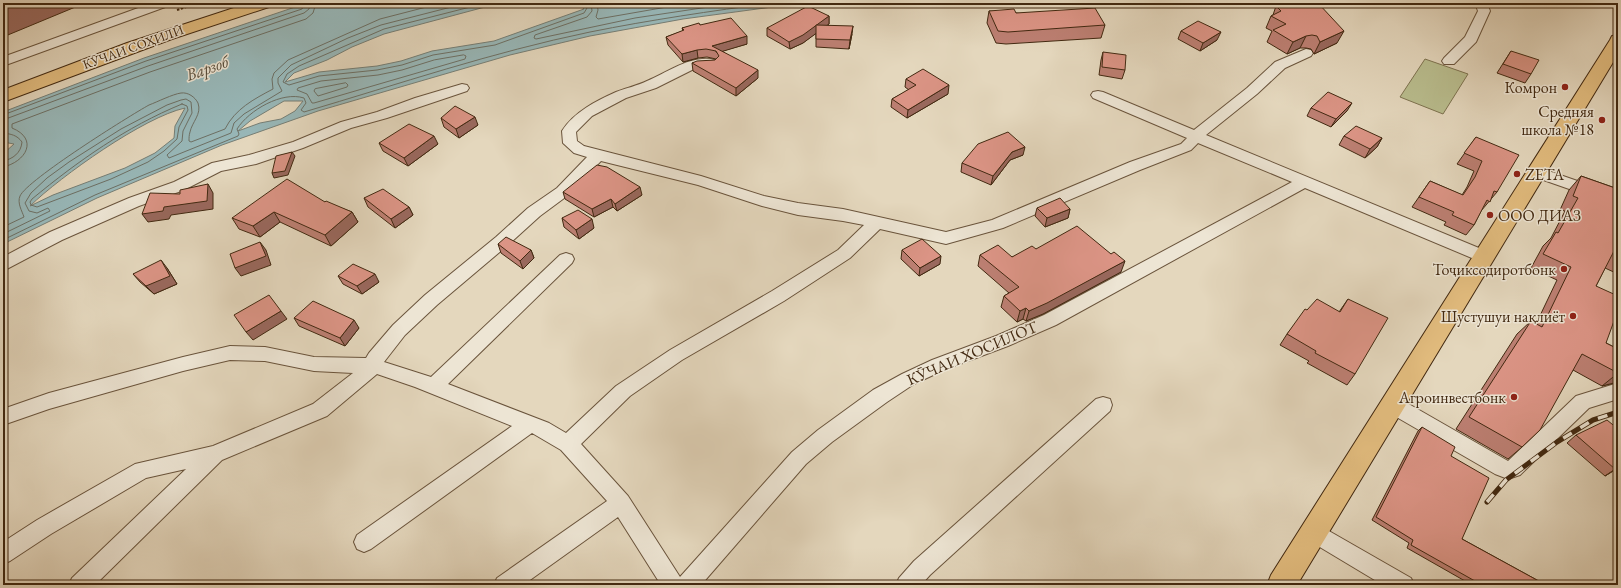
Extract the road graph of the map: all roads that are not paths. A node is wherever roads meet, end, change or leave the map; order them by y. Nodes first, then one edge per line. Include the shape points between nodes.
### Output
1 (164, 3) edge
2 (225, 3) edge
3 (266, 3) edge
4 (1481, 3) edge
5 (1618, 40) edge
6 (1306, 53) dead end
7 (1449, 61) dead end
8 (3, 62) edge
9 (711, 64) edge
10 (3, 82) edge
11 (462, 88) dead end
12 (1098, 95) dead end
13 (3, 96) edge
14 (1196, 135) junction
15 (598, 155) junction
16 (1537, 172) junction
17 (1304, 182) junction
18 (1618, 201) edge
19 (877, 223) junction
20 (1485, 257) junction
21 (566, 259) dead end
22 (3, 265) edge
23 (374, 366) junction
24 (434, 386) junction
25 (1618, 391) edge
26 (1103, 405) dead end
27 (1393, 405) junction
28 (3, 417) edge
29 (530, 424) junction
30 (568, 444) junction
31 (215, 454) junction
32 (622, 503) junction
33 (1315, 533) junction
34 (364, 542) dead end
35 (3, 554) edge
36 (80, 585) edge
37 (505, 585) edge
38 (673, 585) edge
39 (687, 585) edge
40 (907, 585) edge
41 (1281, 585) edge
42 (1403, 585) edge

1 - 8 street
2 - 10 main road, КӮЧАИ СОҲИЛӢ via 100,45
3 - 13 main road, КӮЧАИ СОҲИЛӢ via 107,55
4 - 7 street via 1484,11 1471,39
5 - 16 main road
6 - 14 street via 1280,65
9 - 15 street via 696,64 652,85 621,95 587,113 569,131 570,143 579,150
11 - 22 street via 346,125 252,160 217,167 179,186 134,202 56,236
12 - 14 street
14 - 17 street
14 - 19 street via 1186,147 997,224 946,238
15 - 19 street via 701,181 762,201
15 - 23 street via 562,192 534,212 431,300 375,358
16 - 18 street
16 - 20 main road
17 - 20 street
17 - 39 street, КӮЧАИ ХОСИЛОТ via 1050,320 1002,342 938,365 880,396 799,458
19 - 30 street via 844,254 676,355 623,391
20 - 27 main road
21 - 24 street
23 - 24 street
23 - 28 street via 314,364 265,354 230,353 49,401
23 - 31 street via 320,410
24 - 29 street
25 - 27 street via 1584,402 1513,469 1508,470
26 - 40 street via 922,568
27 - 33 main road
29 - 30 street
29 - 34 street
30 - 32 street
31 - 35 street via 142,470
31 - 36 street
32 - 37 street
32 - 38 street
33 - 41 main road
33 - 42 street

